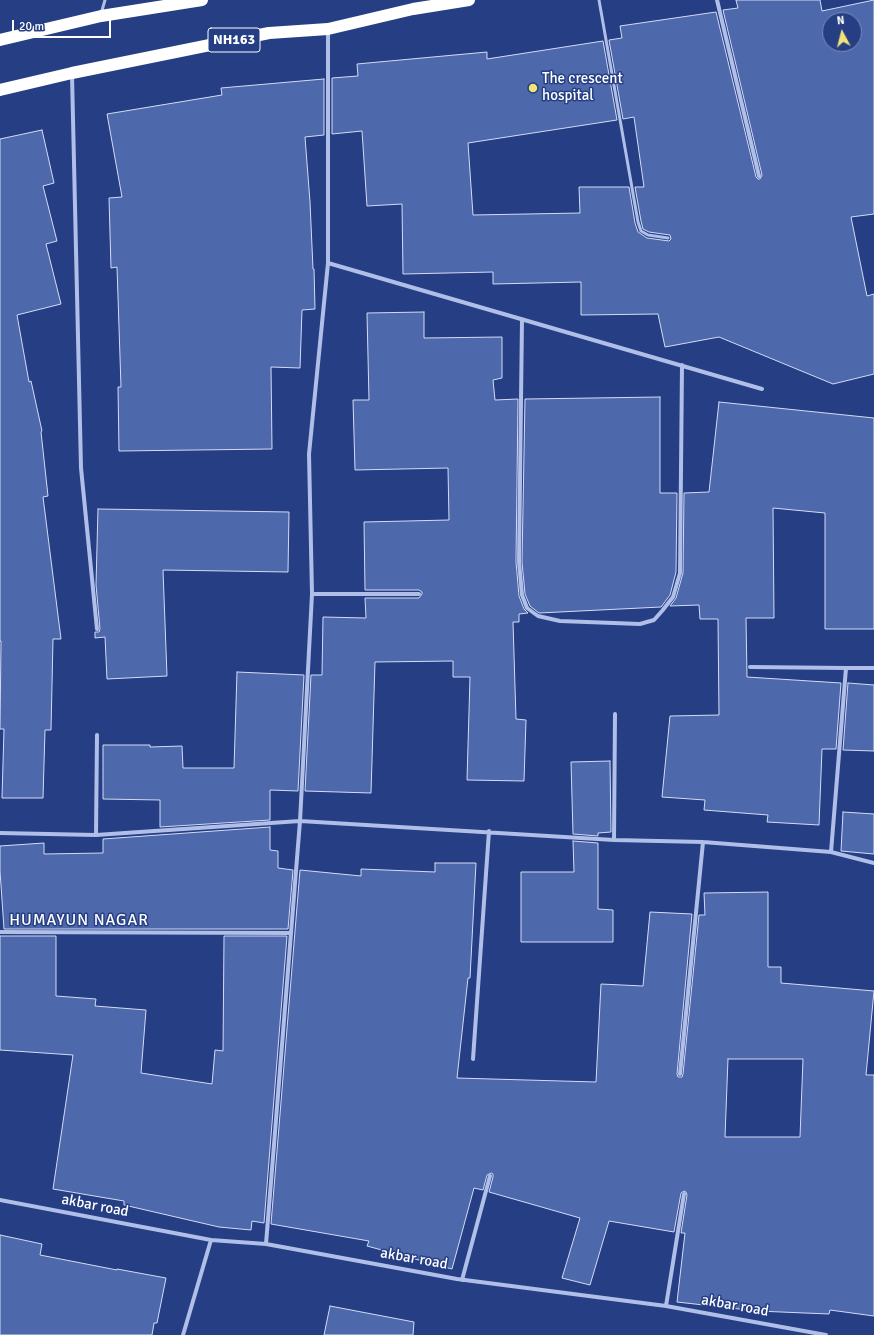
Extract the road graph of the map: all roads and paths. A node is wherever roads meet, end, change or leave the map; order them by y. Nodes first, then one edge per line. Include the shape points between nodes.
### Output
1 (104, 0) edge
2 (202, 0) edge
3 (469, 0) edge
4 (599, 0) edge
5 (717, 0) edge
6 (101, 16) junction
7 (328, 29) junction
8 (0, 40) edge
9 (72, 73) junction
10 (0, 90) edge
11 (759, 176) dead end
12 (668, 238) dead end
13 (328, 263) junction
14 (522, 319) junction
15 (682, 365) junction
16 (762, 389) dead end
17 (312, 594) junction
18 (419, 594) dead end
19 (97, 629) dead end
20 (750, 667) dead end
21 (846, 668) junction
22 (874, 668) edge
23 (615, 714) dead end
24 (97, 735) dead end
25 (300, 821) junction
26 (489, 831) junction
27 (0, 833) edge
28 (96, 835) junction
29 (614, 840) junction
30 (702, 842) junction
31 (830, 852) junction
32 (874, 862) edge
33 (0, 932) edge
34 (291, 933) junction
35 (473, 1059) dead end
36 (680, 1074) dead end
37 (490, 1176) dead end
38 (684, 1194) dead end
39 (0, 1200) edge
40 (211, 1240) junction
41 (266, 1244) junction
42 (462, 1280) junction
43 (666, 1306) junction
44 (183, 1335) edge
45 (826, 1335) edge

1 - 6 lane
2 - 6 highway
3 - 7 highway, NH163 via 413,9
4 - 12 lane via 638,222 641,231 648,235
5 - 11 street
6 - 8 highway
7 - 9 highway, NH163 via 269,33
7 - 13 street
9 - 10 highway, NH163
9 - 19 street via 81,468
13 - 14 street
13 - 17 street via 309,454
14 - 15 street
14 - 15 street via 519,562 522,594 527,608 538,616 560,621 640,624 654,620 673,596 680,573
15 - 16 street
17 - 18 street
17 - 25 street
20 - 21 street
21 - 22 street
21 - 31 street
23 - 29 street
24 - 28 street
25 - 26 street
25 - 28 street
25 - 34 street
26 - 29 street
26 - 35 street
27 - 28 street
29 - 30 street
30 - 31 street
30 - 36 street
31 - 32 street
33 - 34 street
34 - 41 street
37 - 42 street
38 - 43 street
39 - 40 street, akbar road
40 - 41 street, akbar road
40 - 44 street
41 - 42 street, akbar road
42 - 43 street, akbar road
43 - 45 street, akbar road

